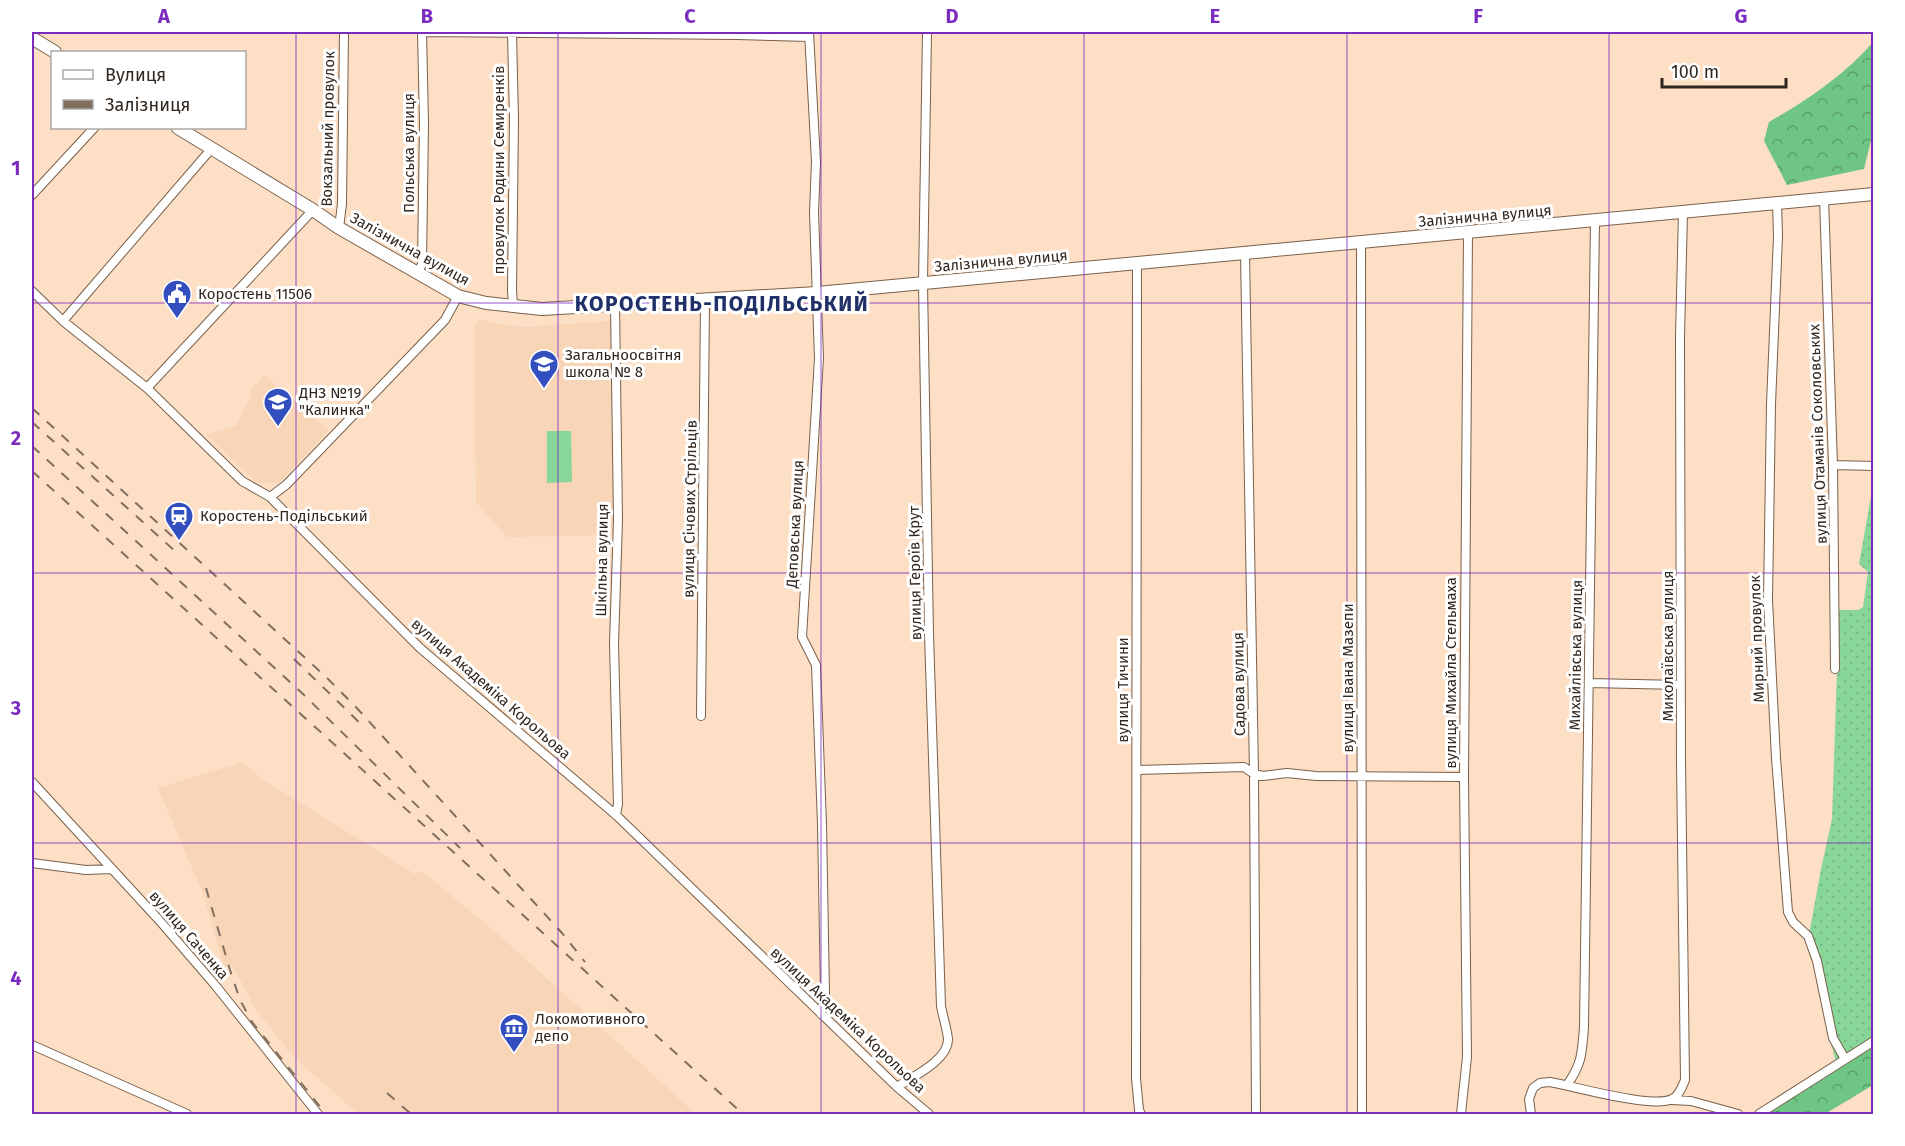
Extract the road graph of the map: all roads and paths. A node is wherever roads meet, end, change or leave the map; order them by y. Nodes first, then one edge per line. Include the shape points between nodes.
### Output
1 (344, 32) edge
2 (422, 32) edge
3 (927, 32) edge
4 (512, 33) junction
5 (809, 34) edge
6 (32, 38) edge
7 (53, 51) edge
8 (93, 129) edge
9 (180, 129) edge
10 (212, 148) junction
11 (1874, 194) edge
12 (32, 195) edge
13 (1824, 198) junction
14 (1777, 203) junction
15 (313, 210) junction
16 (1683, 212) junction
17 (1595, 221) junction
18 (339, 228) junction
19 (1468, 232) junction
20 (1361, 242) junction
21 (1245, 253) junction
22 (1137, 264) junction
23 (418, 273) junction
24 (923, 283) junction
25 (32, 291) edge
26 (818, 294) junction
27 (458, 296) junction
28 (705, 301) junction
29 (615, 304) junction
30 (513, 306) junction
31 (63, 321) junction
32 (147, 388) junction
33 (1833, 465) junction
34 (1874, 466) edge
35 (270, 497) junction
36 (1835, 669) dead end
37 (1589, 683) junction
38 (1681, 685) junction
39 (701, 716) dead end
40 (1137, 770) junction
41 (1254, 774) junction
42 (1361, 776) junction
43 (1464, 777) junction
44 (32, 782) edge
45 (616, 815) junction
46 (32, 864) edge
47 (112, 869) junction
48 (821, 1014) junction
49 (1874, 1041) edge
50 (32, 1045) edge
51 (1845, 1059) junction
52 (1567, 1085) junction
53 (897, 1087) junction
54 (1672, 1100) junction
55 (187, 1114) edge
56 (318, 1114) edge
57 (929, 1114) edge
58 (1141, 1114) edge
59 (1256, 1114) edge
60 (1362, 1114) edge
61 (1461, 1114) edge
62 (1532, 1114) edge
63 (1738, 1114) edge
64 (1759, 1114) edge

1 - 18 street, Вокзальний провулок
2 - 4 street
2 - 23 street, Польська вулиця via 422,264
3 - 24 street, вулиця Героїв Крут
4 - 5 street
4 - 30 street, провулок Родини Семиренків
5 - 26 street, Деповська вулиця
6 - 7 street
8 - 12 street
9 - 10 street, Залізнична вулиця
10 - 15 street, Залізнична вулиця
10 - 31 street
11 - 13 street, Залізнична вулиця
13 - 14 street, Залізнична вулиця
13 - 33 street, вулиця Отаманів Соколовських
14 - 16 street, Залізнична вулиця
14 - 51 street, Мирний провулок via 1768,600 1781,829 1788,912 1808,936 1833,1038
15 - 18 street, Залізнична вулиця
15 - 32 street
16 - 17 street, Залізнична вулиця
16 - 38 street, Миколаївська вулиця
17 - 19 street, Залізнична вулиця
17 - 37 street, Михайлівська вулиця
18 - 23 street, Залізнична вулиця
19 - 20 street, Залізнична вулиця
19 - 43 street, вулиця Михайла Стельмаха
20 - 21 street, Залізнична вулиця
20 - 42 street, вулиця Івана Мазепи
21 - 22 street, Залізнична вулиця
21 - 41 street, Садова вулиця
22 - 24 street, Залізнична вулиця
22 - 40 street, вулиця Тичини
23 - 27 street, Залізнична вулиця
24 - 26 street, Залізнична вулиця
24 - 53 street, вулиця Героїв Крут via 929,634 941,994 948,1040 939,1059
25 - 31 street, вулиця Академіка Корольова
26 - 28 street, Залізнична вулиця
26 - 48 street, Деповська вулиця via 819,358 802,637 816,665 825,993
27 - 30 street, Залізнична вулиця
27 - 35 street via 445,320
28 - 29 street, Залізнична вулиця
28 - 39 street, вулиця Січових Стрільців
29 - 30 street, Залізнична вулиця via 542,309
29 - 45 street, Шкільна вулиця
31 - 32 street, вулиця Академіка Корольова
32 - 35 street, вулиця Академіка Корольова via 242,481
33 - 34 street
33 - 36 street, вулиця Отаманів Соколовських
35 - 45 street, вулиця Академіка Корольова via 420,648
37 - 38 street
37 - 52 street, Михайлівська вулиця via 1583,1039 1578,1070
38 - 54 street, Миколаївська вулиця via 1685,1080
40 - 41 street via 1244,767
40 - 58 street, вулиця Тичини via 1136,1078
41 - 42 street
41 - 59 street, Садова вулиця
42 - 43 street
42 - 60 street, вулиця Івана Мазепи
43 - 61 street, вулиця Михайла Стельмаха via 1467,1057
44 - 47 street, вулиця Саченка
45 - 48 street, вулиця Академіка Корольова
46 - 47 street
47 - 56 street, вулиця Саченка via 215,986
48 - 53 street, вулиця Академіка Корольова
49 - 51 street
50 - 55 street
51 - 64 street
52 - 54 street via 1613,1096
52 - 62 street via 1550,1082 1533,1088 1529,1099
53 - 57 street, вулиця Академіка Корольова
54 - 63 street

